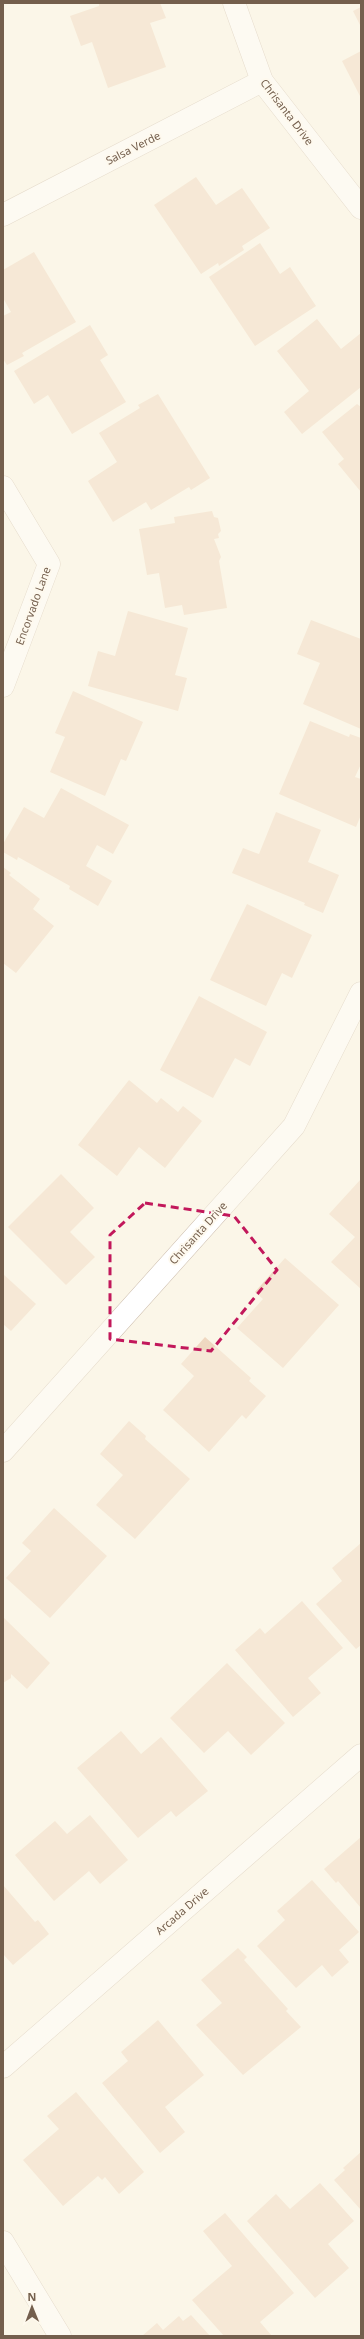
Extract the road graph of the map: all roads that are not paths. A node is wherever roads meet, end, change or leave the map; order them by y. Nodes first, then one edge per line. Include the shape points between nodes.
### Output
1 (234, 3) edge
2 (262, 81) junction
3 (361, 208) edge
4 (3, 215) edge
5 (3, 487) edge
6 (3, 686) edge
7 (361, 993) edge
8 (3, 1451) edge
9 (361, 1755) edge
10 (3, 2067) edge
11 (3, 2242) edge
12 (60, 2336) edge

1 - 2 street, Chrisanta Drive
2 - 3 street, Chrisanta Drive
2 - 4 street, Salsa Verde
5 - 6 street, Encorvado Lane via 49,564
7 - 8 street, Chrisanta Drive via 294,1126
9 - 10 street, Arcada Drive
11 - 12 street

